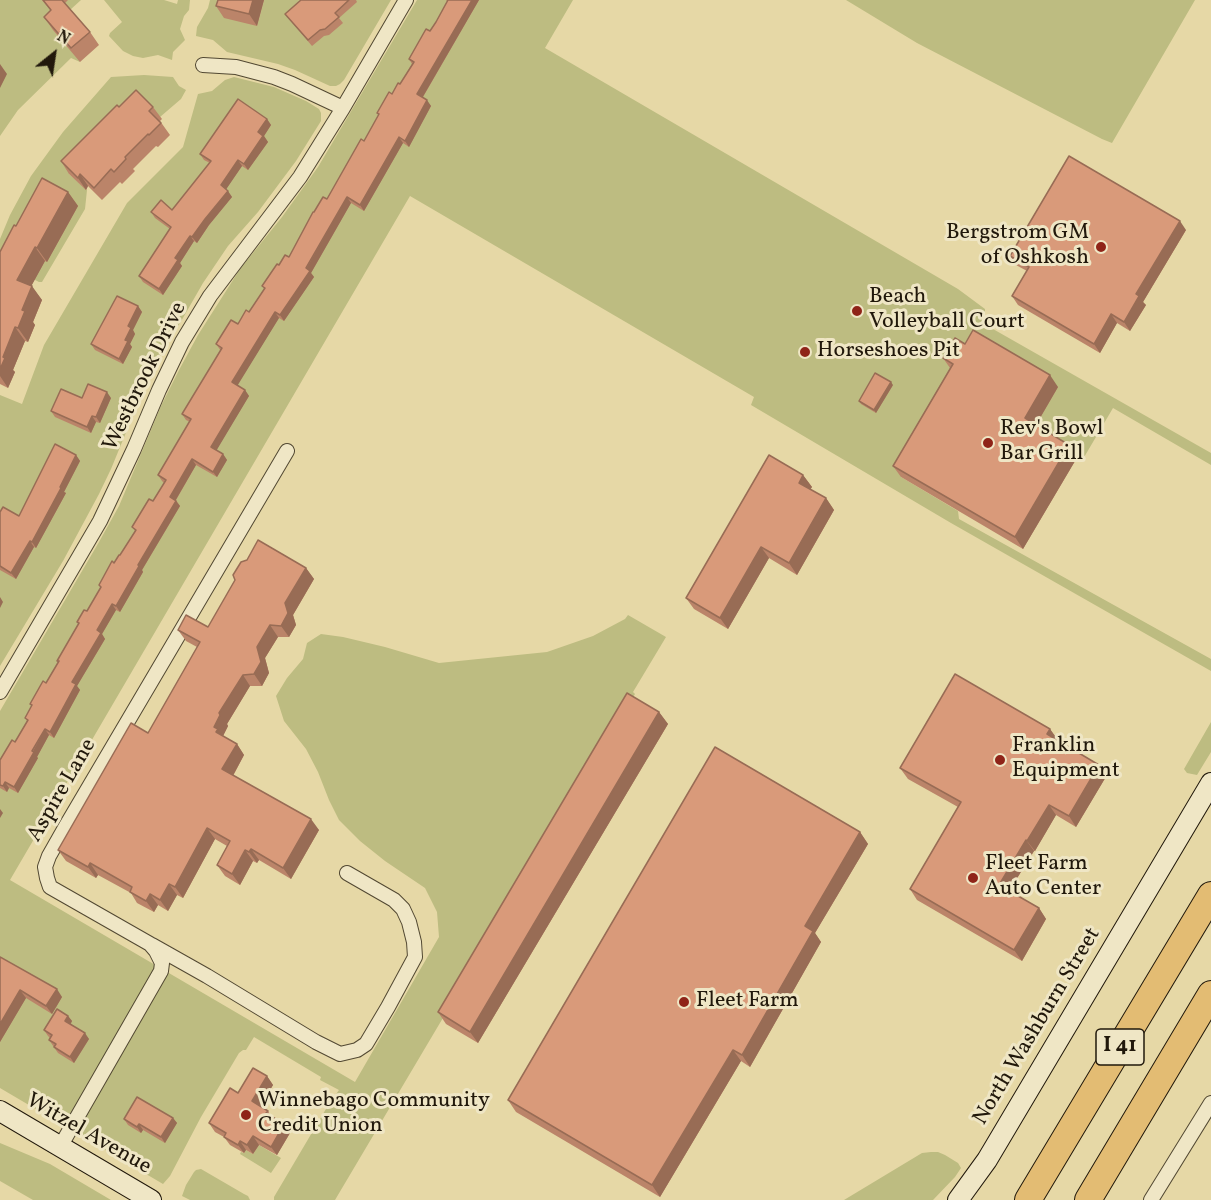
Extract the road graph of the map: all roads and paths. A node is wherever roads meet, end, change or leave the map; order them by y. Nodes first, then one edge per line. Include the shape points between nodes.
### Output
1 (406, 0) edge
2 (203, 65) dead end
3 (343, 108) junction
4 (287, 451) dead end
5 (0, 692) edge
6 (1211, 783) edge
7 (346, 873) dead end
8 (1211, 895) edge
9 (150, 944) junction
10 (1211, 994) edge
11 (1211, 1103) edge
12 (0, 1111) edge
13 (60, 1147) junction
14 (151, 1200) edge
15 (958, 1200) edge
16 (1028, 1200) edge
17 (1088, 1200) edge
18 (1151, 1200) edge

1 - 3 street, Westbrook Drive
2 - 3 street via 274,77
3 - 5 street, Westbrook Drive via 300,177 215,290 183,342 100,521
4 - 9 street, Aspire Lane via 45,867 51,887
6 - 15 street, North Washburn Street via 987,1160
7 - 9 street, Aspire Lane via 403,909 415,957 366,1044 357,1050 340,1054 316,1042
8 - 16 highway, I 41
9 - 13 street via 162,963 161,971
10 - 17 highway, I 41
11 - 18 street
12 - 13 street, Witzel Avenue
13 - 14 street, Witzel Avenue

